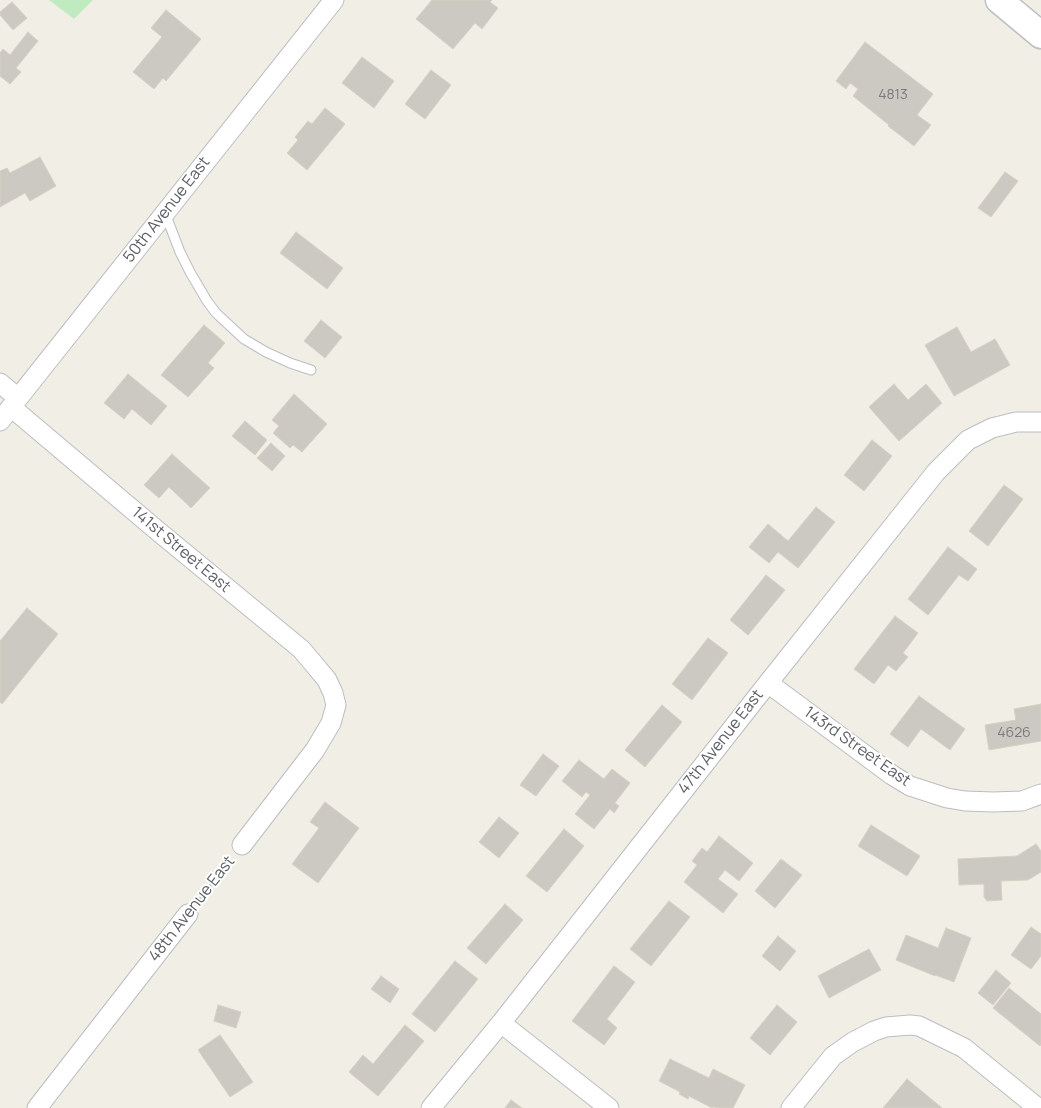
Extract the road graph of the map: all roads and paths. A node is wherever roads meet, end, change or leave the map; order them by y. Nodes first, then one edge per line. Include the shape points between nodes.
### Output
1 (334, 0) edge
2 (999, 0) edge
3 (1041, 35) edge
4 (165, 212) junction
5 (310, 370) dead end
6 (0, 383) edge
7 (10, 409) edge
8 (1041, 422) edge
9 (768, 683) junction
10 (336, 705) joint
11 (1041, 794) edge
12 (242, 845) joint
13 (188, 914) joint
14 (500, 1023) junction
15 (37, 1108) edge
16 (431, 1108) edge
17 (609, 1108) edge
18 (791, 1108) edge
19 (1038, 1108) edge

1 - 4 street, 50th Avenue East
2 - 3 street
4 - 5 lane via 190,272 216,313 266,352
4 - 7 street, 50th Avenue East
6 - 7 street, 141st Street East
7 - 10 street, 141st Street East via 300,649 327,680
8 - 9 street, 47th Avenue East via 1016,422 992,428 968,440 953,454
9 - 11 street, 143rd Street East via 910,786 965,801 1022,801
9 - 14 street, 47th Avenue East
10 - 12 street, 48th Avenue East via 332,723 315,750
12 - 13 path, 48th Avenue East
13 - 15 street, 48th Avenue East
14 - 16 street, 47th Avenue East
14 - 17 street
18 - 19 street via 833,1056 852,1042 886,1027 910,1025 919,1026 964,1048

